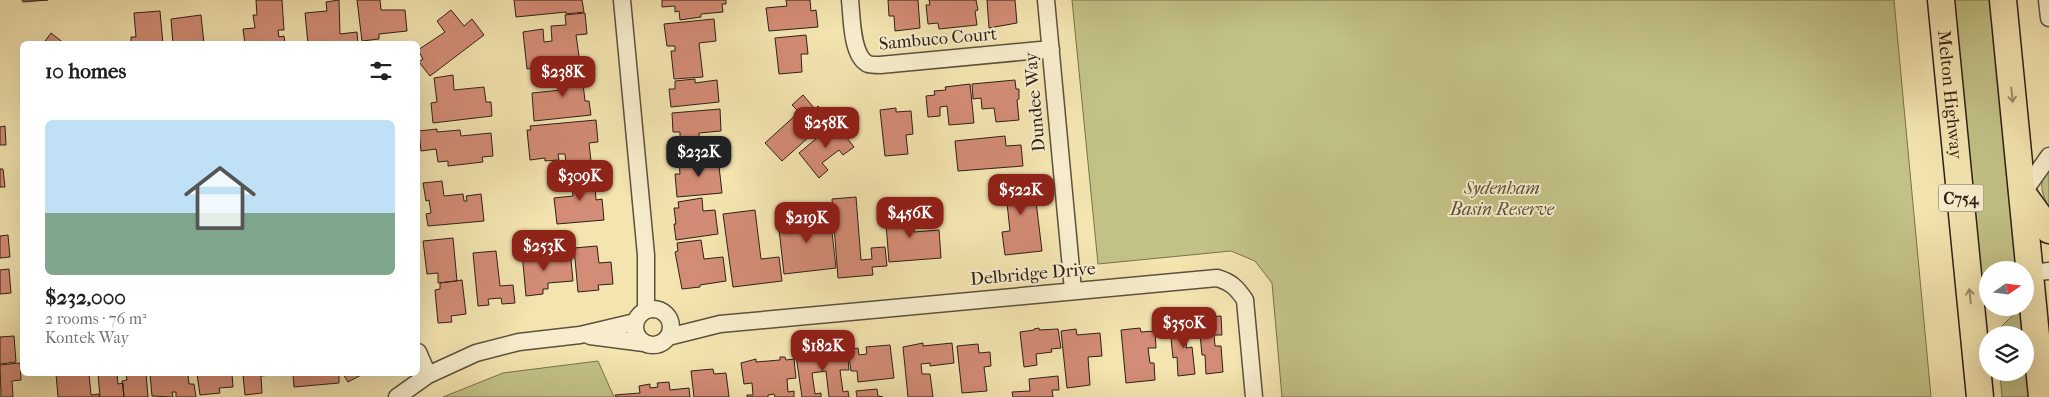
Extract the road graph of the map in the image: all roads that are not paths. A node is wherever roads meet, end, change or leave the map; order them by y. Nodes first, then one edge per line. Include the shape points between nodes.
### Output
1 (622, 0) edge
2 (850, 0) edge
3 (1046, 0) edge
4 (1941, 0) edge
5 (2003, 0) edge
6 (2048, 0) edge
7 (2049, 18) edge
8 (1051, 49) junction
9 (2049, 156) edge
10 (2023, 193) junction
11 (2049, 230) edge
12 (2035, 273) edge
13 (1073, 290) junction
14 (656, 320) junction
15 (2042, 326) edge
16 (580, 335) junction
17 (644, 343) junction
18 (420, 357) edge
19 (428, 375) junction
20 (1995, 381) edge
21 (397, 397) edge
22 (1254, 397) edge
23 (1980, 397) edge
24 (1996, 397) edge
25 (2042, 397) edge

1 - 14 street via 646,255
2 - 8 street, Sambuco Court via 855,47 868,64
3 - 8 street, Dundee Way
23 -> 4 highway, Melton Highway / C754
5 -> 10 highway
6 - 7 street
8 - 13 street, Dundee Way
9 - 10 street
10 - 11 highway
10 - 12 highway
12 - 15 highway
13 - 14 street, Delbridge Drive via 720,324
13 - 22 street, Delbridge Drive via 1202,278 1229,282 1245,300
14 - 16 street, Delbridge Drive
14 - 17 street via 636,334
14 - 17 street, Delbridge Drive via 665,341 655,345
15 - 25 highway
16 - 17 street, Delbridge Drive
16 - 19 street, Delbridge Drive via 518,342 484,351
18 - 19 street
19 - 21 street, Delbridge Drive
20 - 24 highway

